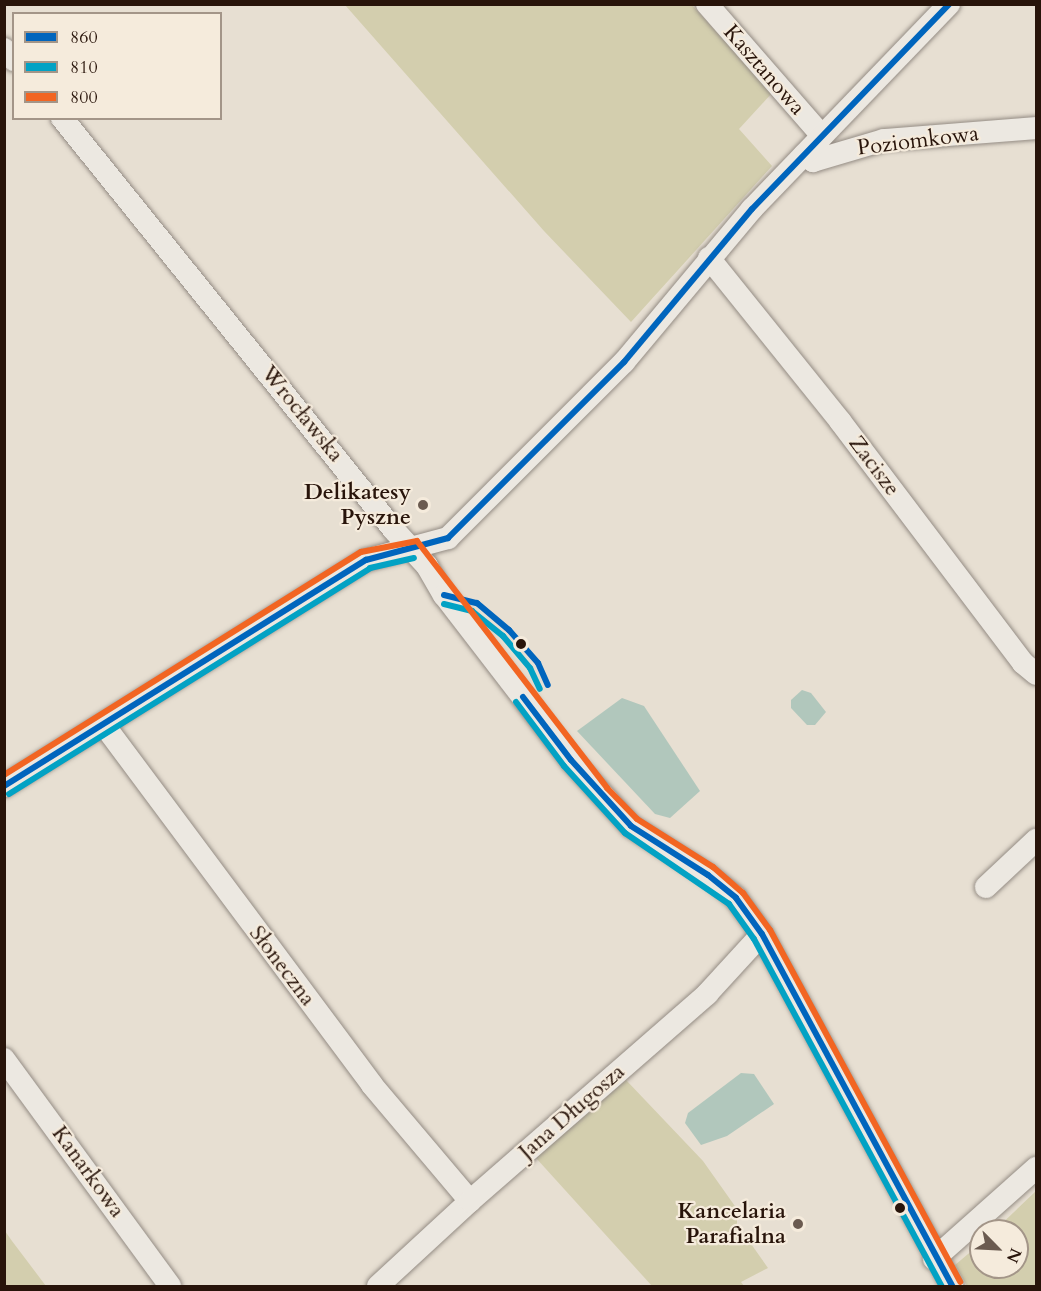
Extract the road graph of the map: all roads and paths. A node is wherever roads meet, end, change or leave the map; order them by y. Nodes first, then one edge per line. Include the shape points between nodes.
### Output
1 (707, 4) edge
2 (949, 4) edge
3 (64, 120) edge
4 (1036, 128) edge
5 (822, 136) junction
6 (804, 155) junction
7 (709, 258) junction
8 (411, 549) junction
9 (1036, 674) edge
10 (104, 725) junction
11 (4, 786) edge
12 (1036, 840) edge
13 (986, 887) dead end
14 (762, 934) junction
15 (4, 1059) edge
16 (1036, 1168) edge
17 (470, 1201) junction
18 (934, 1258) junction
19 (170, 1287) edge
20 (378, 1287) edge
21 (952, 1287) edge

1 - 5 street, Kasztanowa
2 - 5 street
3 - 8 street, Wrocławska
4 - 6 street, Poziomkowa via 884,140 813,161
5 - 6 street
6 - 7 street
7 - 8 street via 624,362 468,520 448,538
7 - 9 street, Zacisze via 840,421 1023,663
8 - 10 street via 366,560
8 - 14 street, Wrocławska via 600,794 631,826 708,875 736,898
10 - 11 street
10 - 17 street, Słoneczna via 372,1085
12 - 13 street
14 - 17 street, Jana Długosza via 707,994
14 - 18 street, Wrocławska
15 - 19 street, Kanarkowa
16 - 18 street
17 - 20 street, Jana Długosza
18 - 21 street, Wrocławska

